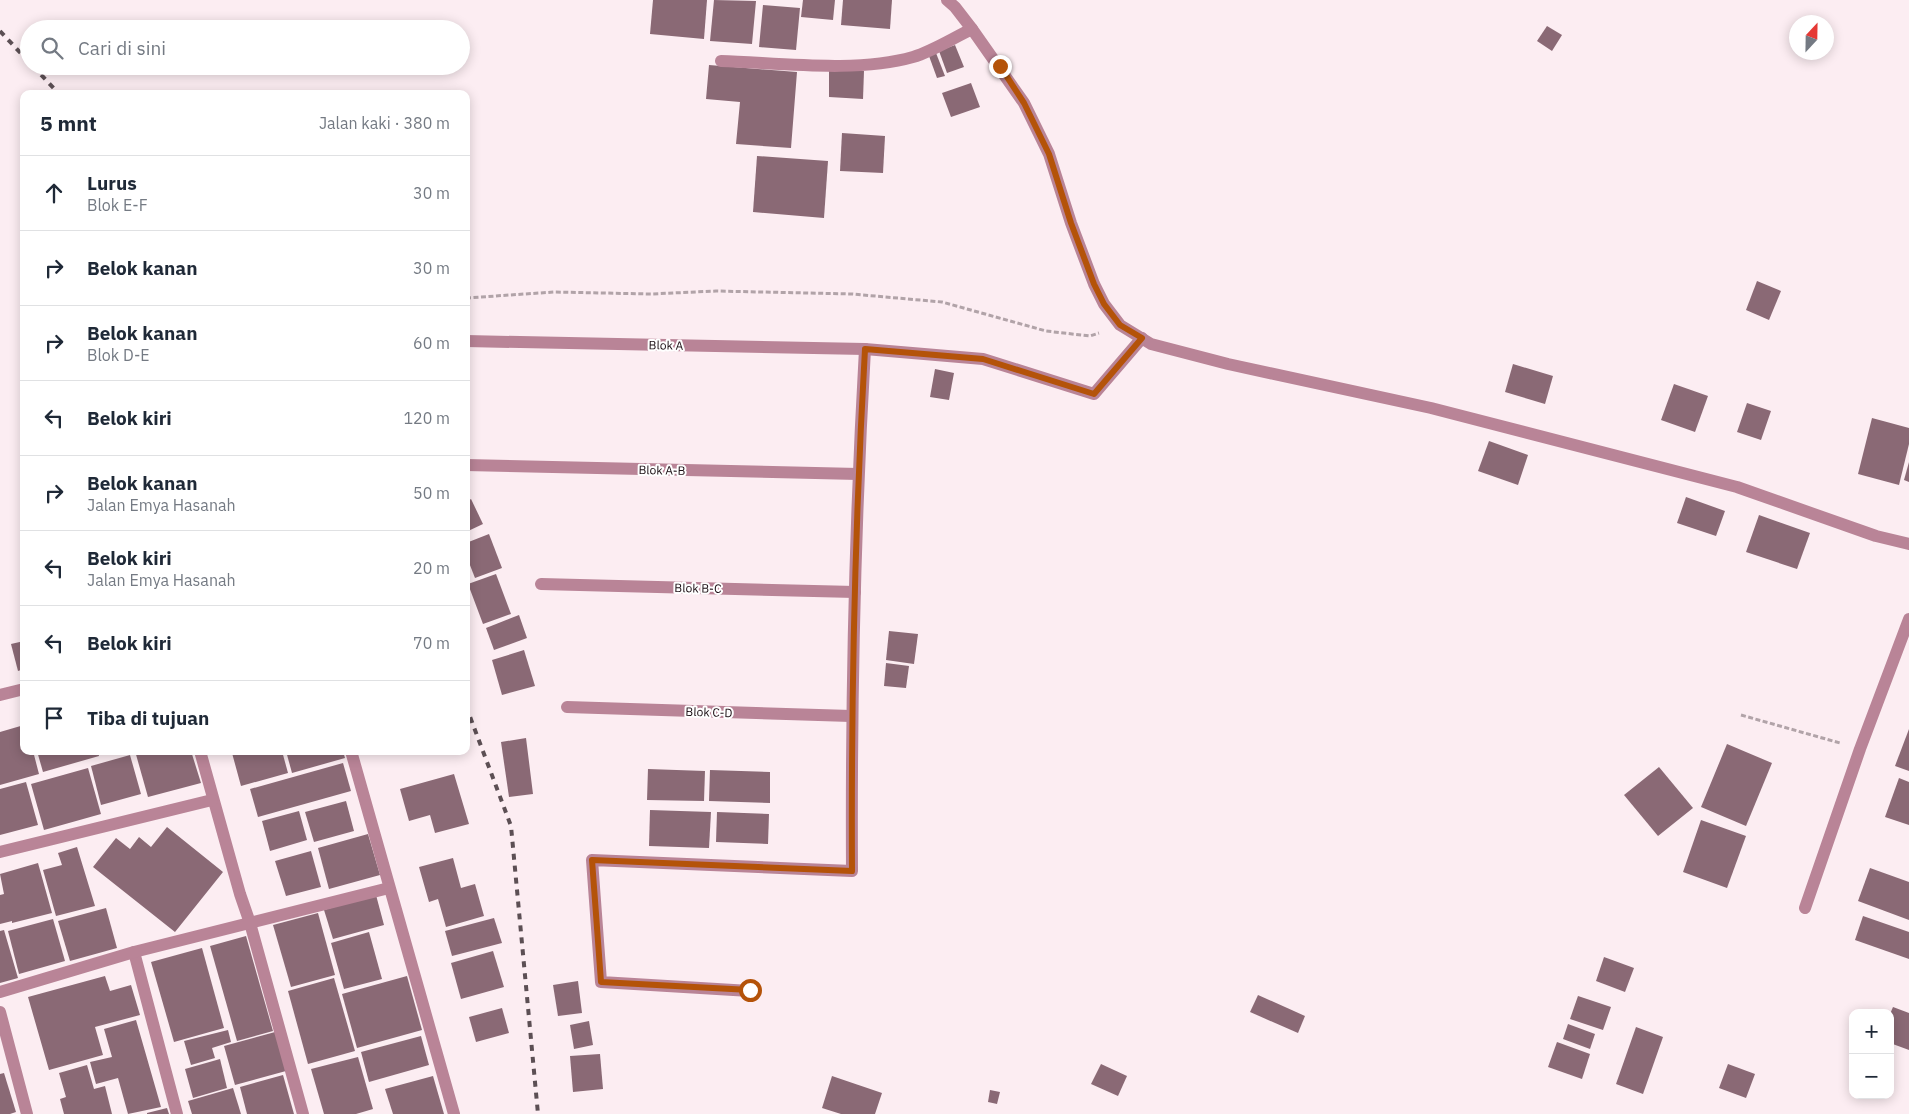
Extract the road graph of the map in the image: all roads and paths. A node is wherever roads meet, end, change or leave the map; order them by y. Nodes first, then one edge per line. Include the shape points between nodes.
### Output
1 (947, 0) edge
2 (972, 29) junction
3 (721, 61) dead end
4 (470, 298) edge
5 (1120, 325) junction
6 (1142, 338) junction
7 (470, 341) edge
8 (865, 349) junction
9 (470, 466) edge
10 (858, 474) junction
11 (1909, 544) edge
12 (541, 584) dead end
13 (855, 592) junction
14 (1909, 619) edge
15 (20, 690) edge
16 (0, 695) edge
17 (567, 707) dead end
18 (1741, 715) dead end
19 (851, 716) junction
20 (1860, 749) junction
21 (201, 755) edge
22 (352, 755) edge
23 (212, 800) junction
24 (0, 852) edge
25 (388, 888) junction
26 (1805, 908) dead end
27 (250, 923) junction
28 (134, 952) junction
29 (750, 990) dead end
30 (0, 992) edge
31 (0, 1012) edge
32 (27, 1114) edge
33 (177, 1114) edge
34 (303, 1114) edge
35 (454, 1114) edge

1 - 2 street
2 - 3 street via 914,57 889,62 852,66
2 - 5 street via 1024,103 1049,154 1094,284
4 - 5 path via 554,292 852,294 942,302 1063,333 1090,336
5 - 6 street
6 - 8 street, Blok A via 1094,394 983,359
6 - 11 street via 1151,344 1201,358 1431,408 1737,487 1876,536
7 - 8 street, Blok A
8 - 10 street
9 - 10 street, Blok A-B
10 - 13 street
12 - 13 street, Blok B-C
13 - 19 street
14 - 20 street
15 - 16 street
17 - 19 street, Blok C-D
18 - 20 path
19 - 29 street via 852,871 592,860 601,982
20 - 26 street
21 - 23 street
22 - 25 street
23 - 24 street
23 - 27 street
25 - 27 street
25 - 35 street
27 - 28 street
27 - 34 street
28 - 30 street
28 - 33 street
31 - 32 street

